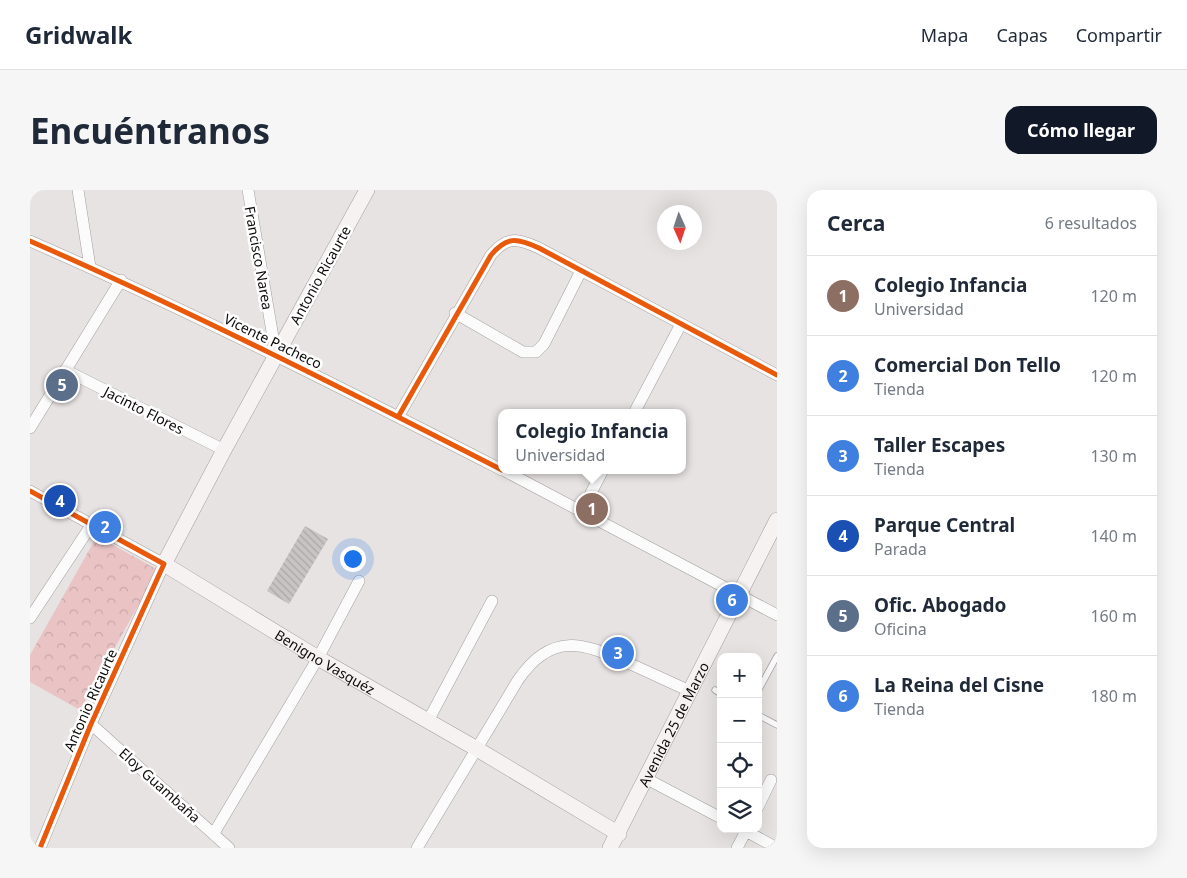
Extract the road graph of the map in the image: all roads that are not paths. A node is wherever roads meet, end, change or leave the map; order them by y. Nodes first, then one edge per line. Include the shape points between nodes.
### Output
1 (78, 190) edge
2 (248, 190) edge
3 (368, 190) edge
4 (30, 241) edge
5 (90, 267) junction
6 (582, 271) junction
7 (121, 280) junction
8 (455, 313) junction
9 (682, 324) junction
10 (276, 355) junction
11 (65, 370) junction
12 (777, 376) edge
13 (636, 409) edge
14 (398, 416) junction
15 (30, 428) edge
16 (224, 450) junction
17 (498, 468) edge
18 (509, 474) edge
19 (601, 474) edge
20 (30, 491) edge
21 (580, 512) junction
22 (777, 520) edge
23 (92, 524) junction
24 (164, 564) junction
25 (359, 581) dead end
26 (740, 597) junction
27 (492, 601) dead end
28 (777, 615) edge
29 (30, 618) edge
30 (777, 656) edge
31 (318, 658) junction
32 (762, 684) edge
33 (690, 691) junction
34 (762, 716) edge
35 (428, 721) junction
36 (90, 724) junction
37 (777, 725) edge
38 (477, 749) junction
39 (645, 778) junction
40 (772, 780) dead end
41 (762, 799) edge
42 (717, 816) edge
43 (214, 833) junction
44 (744, 833) edge
45 (750, 833) edge
46 (619, 834) junction
47 (40, 848) edge
48 (229, 848) edge
49 (417, 848) edge
50 (610, 848) edge
51 (737, 848) edge
52 (777, 848) edge

1 - 5 street
2 - 10 street, Francisco Narea
3 - 10 main road, Antonio Ricaurte
4 - 5 street, Vicente Pacheco
5 - 7 street, Vicente Pacheco
6 - 8 street via 523,240 500,244
6 - 8 street via 544,344 536,352 523,352
6 - 9 street
7 - 10 street, Vicente Pacheco
7 - 11 street
8 - 14 street
9 - 12 street
9 - 13 street
10 - 14 street, Vicente Pacheco
10 - 16 main road, Antonio Ricaurte
11 - 15 street
11 - 16 street, Jacinto Flores
14 - 17 street, Vicente Pacheco
16 - 24 main road, Antonio Ricaurte
18 - 21 street, Vicente Pacheco
19 - 21 street
20 - 23 street, Benigno Vasquéz
21 - 26 street, Vicente Pacheco
22 - 26 main road, Avenida 25 de Marzo
23 - 24 street, Benigno Vasquéz
23 - 29 street
24 - 31 main road, Benigno Vasquéz
24 - 36 street, Antonio Ricaurte
25 - 31 street
26 - 28 street, Vicente Pacheco
26 - 33 main road, Avenida 25 de Marzo
27 - 35 street
30 - 32 lane
31 - 35 main road, Benigno Vasquéz
31 - 43 street
33 - 38 street via 596,648 559,646 549,649 529,664
33 - 39 main road, Avenida 25 de Marzo
34 - 37 lane
35 - 38 main road, Benigno Vasquéz
36 - 43 street, Eloy Guambaña
36 - 47 street, Antonio Ricaurte
38 - 46 main road, Benigno Vasquéz
38 - 49 street
39 - 42 street
39 - 46 main road, Avenida 25 de Marzo
40 - 41 street
43 - 48 street, Eloy Guambaña
44 - 51 street
45 - 52 street
46 - 50 main road, Avenida 25 de Marzo

